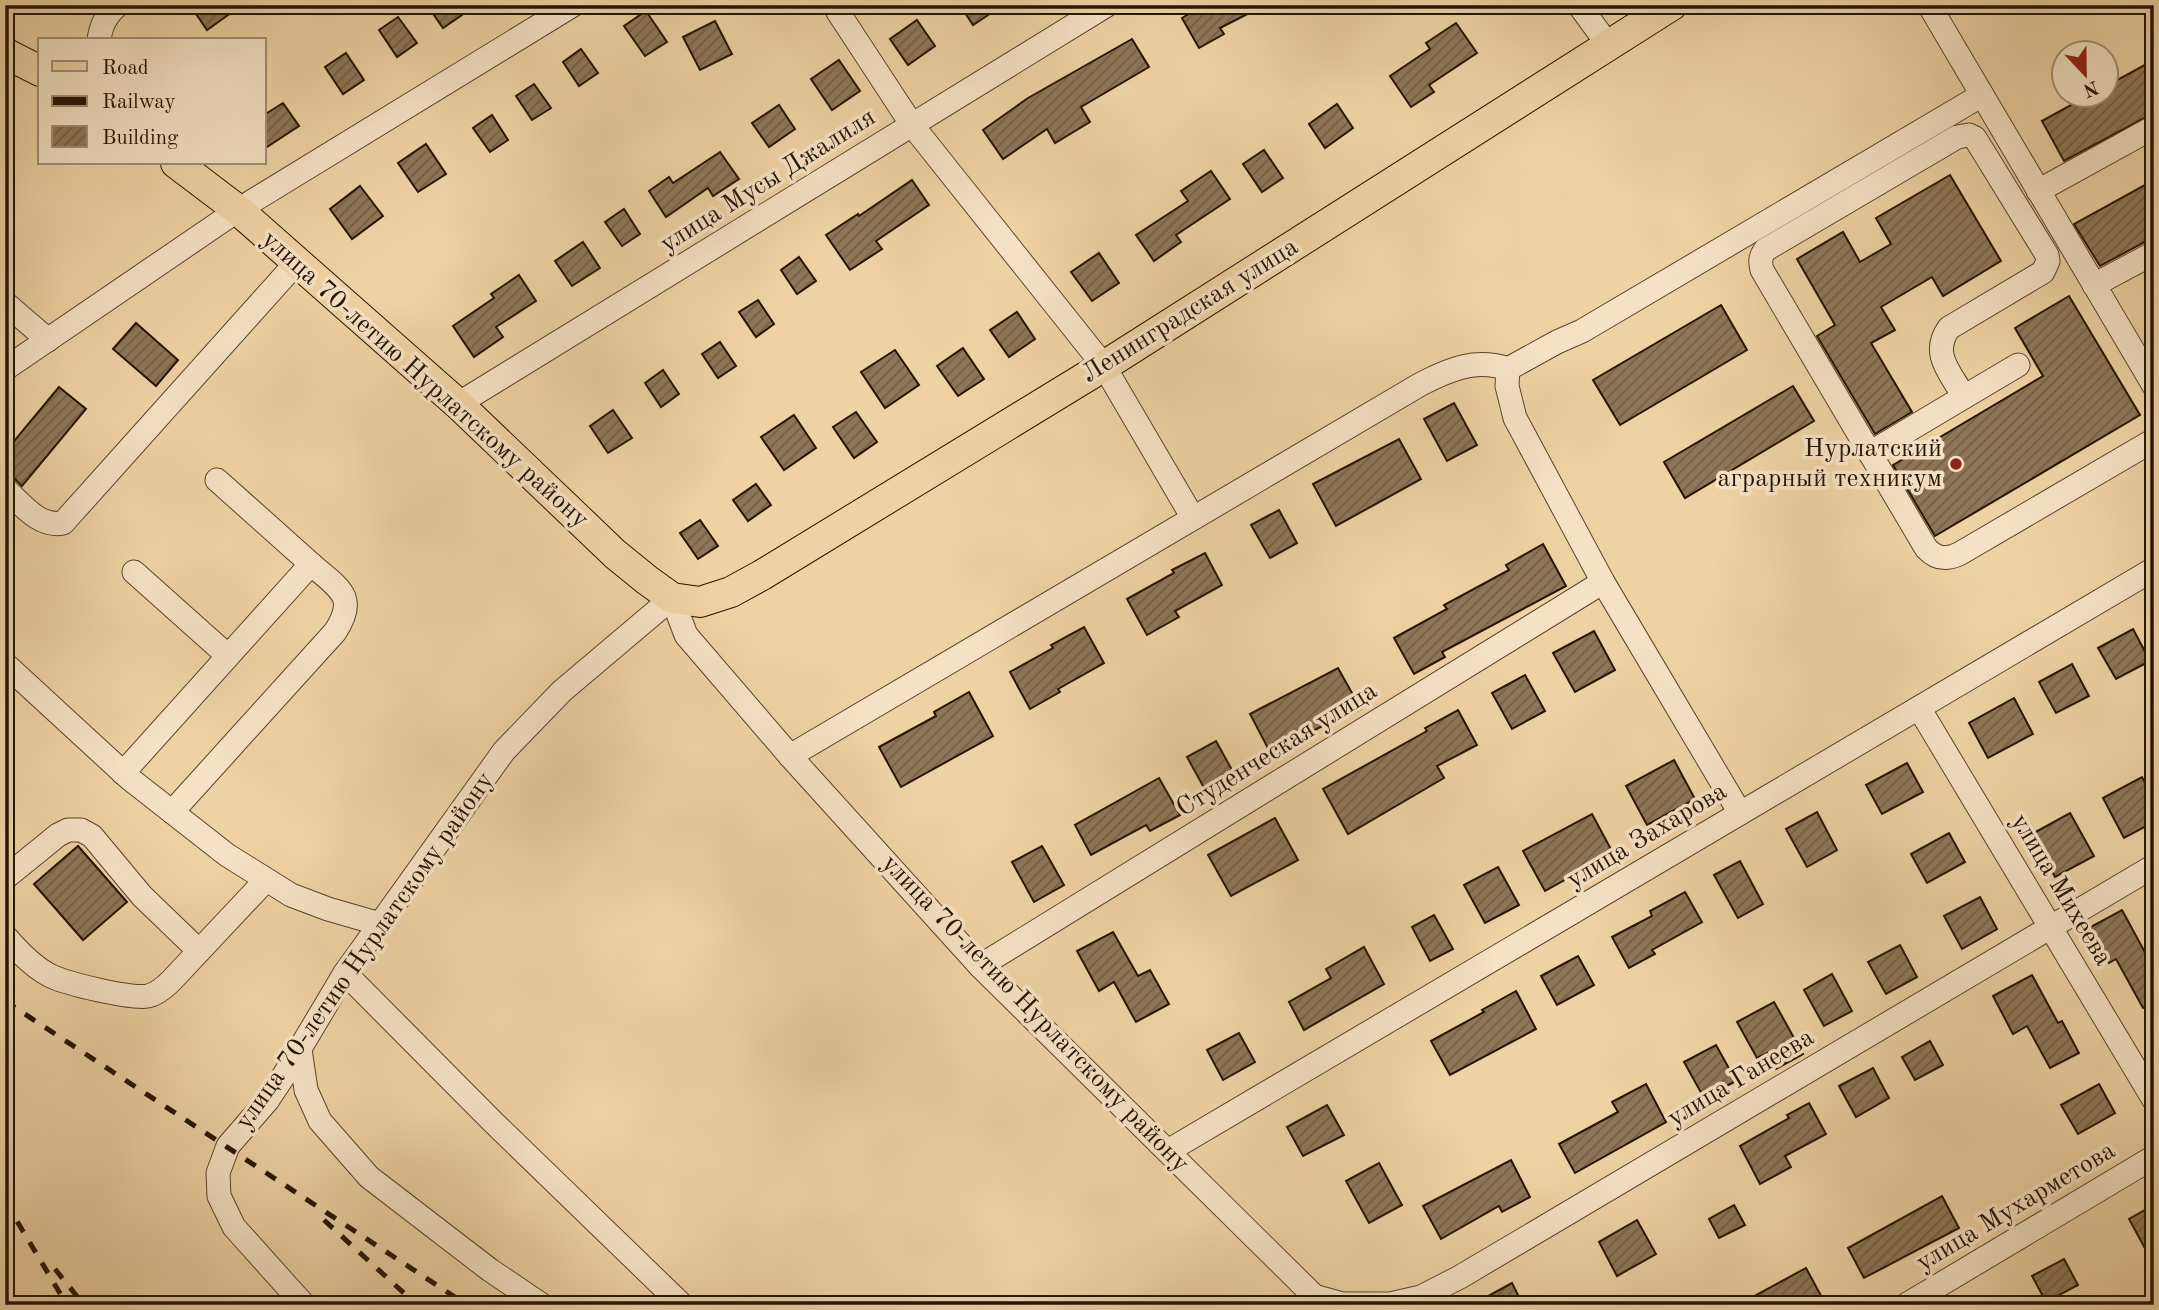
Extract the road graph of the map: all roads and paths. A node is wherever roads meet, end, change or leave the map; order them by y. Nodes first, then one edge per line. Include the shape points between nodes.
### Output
1 (573, 5) edge
2 (1107, 5) edge
3 (1579, 5) edge
4 (1672, 5) edge
5 (1929, 5) edge
6 (114, 9) edge
7 (838, 12) dead end
8 (99, 38) edge
9 (1609, 46) junction
10 (5, 53) edge
11 (38, 70) edge
12 (1982, 95) junction
13 (912, 125) junction
14 (2154, 127) edge
15 (177, 164) edge
16 (203, 164) edge
17 (2038, 191) junction
18 (1836, 195) junction
19 (227, 202) junction
20 (2154, 253) edge
21 (297, 262) junction
22 (2094, 285) junction
23 (5, 303) edge
24 (48, 340) junction
25 (2018, 365) dead end
26 (1104, 366) junction
27 (5, 369) edge
28 (1508, 369) junction
29 (2152, 379) edge
30 (1965, 397) junction
31 (458, 404) junction
32 (2154, 440) edge
33 (1870, 453) junction
34 (217, 480) dead end
35 (5, 489) edge
36 (1193, 518) junction
37 (311, 564) junction
38 (2154, 569) edge
39 (134, 572) dead end
40 (1603, 582) junction
41 (686, 600) junction
42 (228, 656) junction
43 (5, 664) edge
44 (1919, 708) junction
45 (790, 756) junction
46 (123, 773) junction
47 (172, 812) junction
48 (1740, 813) junction
49 (2154, 866) edge
50 (5, 877) edge
51 (265, 881) junction
52 (380, 924) junction
53 (2050, 927) junction
54 (5, 936) edge
55 (199, 951) junction
56 (980, 966) junction
57 (345, 973) junction
58 (300, 1049) junction
59 (2154, 1100) edge
60 (1168, 1151) junction
61 (2154, 1157) edge
62 (304, 1304) edge
63 (1345, 1304) edge
64 (542, 1305) edge
65 (682, 1305) edge
66 (1906, 1305) edge

1 - 19 street
2 - 13 street, улица Мусы Джалиля
3 - 9 street
4 - 9 main road, Ленинградская улица
5 - 12 street
6 - 8 street
7 - 13 street
9 - 26 main road, Ленинградская улица
10 - 11 main road
12 - 17 street
12 - 18 street
13 - 26 street
13 - 31 street, улица Мусы Джалиля
14 - 17 street
15 - 19 main road, улица 70-летию Нурлатскому району
16 - 19 street
17 - 22 street
18 - 28 street
18 - 30 street via 1957,137 1969,135 1980,142 2048,261 2043,272 1949,328 1942,339 1943,361
18 - 33 street via 1765,250 1760,263
19 - 21 main road, улица 70-летию Нурлатскому району
19 - 24 street
20 - 22 street
21 - 31 main road, улица 70-летию Нурлатскому району
21 - 35 street via 63,523 41,521
22 - 29 street
23 - 24 street
24 - 27 street
25 - 30 street
26 - 36 street
26 - 41 main road, Ленинградская улица via 762,575 731,592
28 - 36 street via 1490,362 1439,374
28 - 40 street via 1508,394 1515,418
30 - 33 street
31 - 41 main road, улица 70-летию Нурлатскому району via 615,554
32 - 33 street via 1959,554 1943,558 1926,548
34 - 37 street
36 - 45 street
37 - 42 street
37 - 47 street via 341,591 346,615
38 - 44 street, улица Захарова
39 - 42 street
40 - 48 street
40 - 56 street, Студенческая улица
41 - 45 street, улица 70-летию Нурлатскому району via 686,635
41 - 52 street, улица 70-летию Нурлатскому району via 562,691 504,751
42 - 46 street
43 - 46 street
44 - 48 street, улица Захарова
44 - 53 street, улица Михеева
45 - 56 street, улица 70-летию Нурлатскому району
46 - 47 street
47 - 51 street
48 - 60 street, улица Захарова
49 - 53 street, улица Ганеева
50 - 55 street via 58,835 81,830 92,836 142,895
51 - 52 street via 328,909
51 - 55 street
52 - 57 street, улица 70-летию Нурлатскому району
53 - 59 street, улица Михеева
53 - 63 street, улица Ганеева via 1460,1277 1421,1297 1390,1304
54 - 55 street via 48,975 130,996 162,990
56 - 60 street, улица 70-летию Нурлатскому району
57 - 58 street, улица 70-летию Нурлатскому району
57 - 65 street
58 - 62 street, улица 70-летию Нурлатскому району via 267,1101 228,1146 218,1173 219,1196 234,1227
58 - 64 street via 306,1090 320,1121 369,1177
60 - 63 street, улица 70-летию Нурлатскому району via 1314,1296
61 - 66 street, улица Мухарметова

